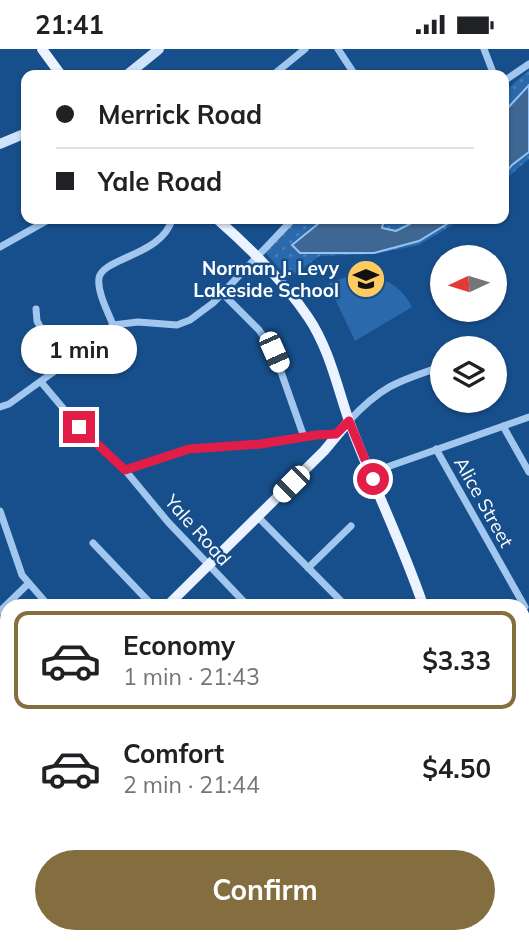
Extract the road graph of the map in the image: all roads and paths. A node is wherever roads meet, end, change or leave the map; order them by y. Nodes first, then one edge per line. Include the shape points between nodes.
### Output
1 (42, 49) edge
2 (159, 49) edge
3 (305, 49) edge
4 (338, 49) edge
5 (484, 49) edge
6 (529, 64) edge
7 (57, 70) edge
8 (133, 70) edge
9 (279, 70) edge
10 (352, 70) edge
11 (492, 70) edge
12 (509, 78) edge
13 (21, 135) edge
14 (0, 144) edge
15 (41, 224) edge
16 (171, 224) edge
17 (222, 224) edge
18 (288, 224) edge
19 (0, 247) edge
20 (256, 257) junction
21 (222, 293) junction
22 (36, 309) dead end
23 (113, 325) junction
24 (62, 367) junction
25 (430, 371) edge
26 (41, 382) junction
27 (0, 407) edge
28 (529, 417) edge
29 (349, 421) junction
30 (503, 426) junction
31 (336, 434) junction
32 (304, 437) junction
33 (436, 449) junction
34 (125, 470) junction
35 (529, 472) edge
36 (370, 473) junction
37 (0, 512) edge
38 (258, 517) junction
39 (351, 526) dead end
40 (93, 543) dead end
41 (209, 565) junction
42 (308, 568) junction
43 (28, 584) junction
44 (12, 599) edge
45 (42, 599) edge
46 (146, 599) edge
47 (174, 599) edge
48 (241, 599) edge
49 (339, 599) edge
50 (421, 599) edge
51 (522, 599) edge

1 - 7 main road
2 - 8 street
3 - 9 street
4 - 10 street
5 - 11 street
6 - 12 street
13 - 14 street
15 - 19 street
16 - 23 street via 161,239 101,274 100,286
17 - 20 main road
18 - 20 street
20 - 21 street
20 - 29 main road via 294,297 317,332
21 - 23 street via 181,324
21 - 32 street via 274,352
22 - 24 street via 37,321
23 - 24 street
24 - 26 street
25 - 29 street via 387,387
26 - 27 street
26 - 34 street, Yale Road
28 - 30 street
29 - 31 main road
29 - 36 main road
30 - 33 street
30 - 35 street
31 - 32 street
31 - 38 main road
32 - 34 street via 189,449
33 - 36 street
33 - 51 street, Alice Street
34 - 41 street, Yale Road
36 - 50 main road
37 - 43 street
38 - 41 main road
38 - 42 street
39 - 42 street
40 - 46 street
41 - 47 main road
41 - 48 street, Yale Road
42 - 49 street
43 - 44 street
43 - 45 street

